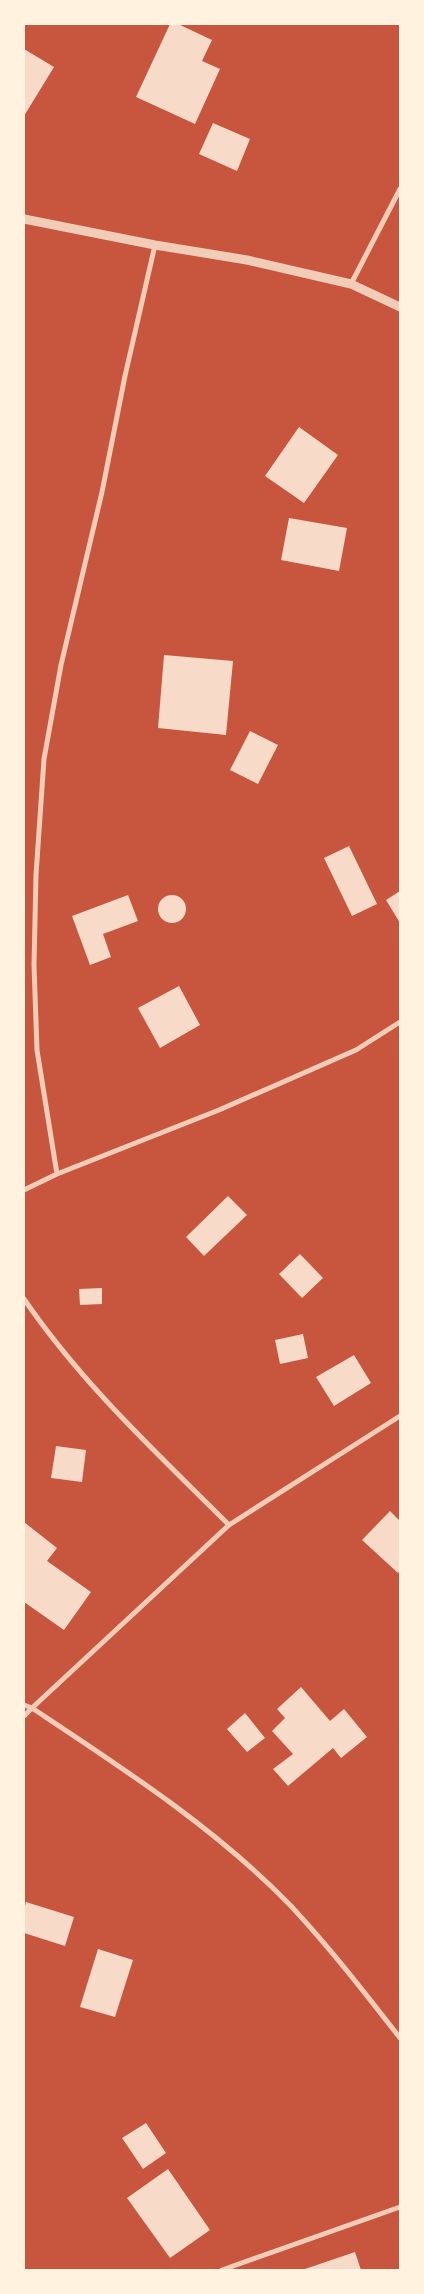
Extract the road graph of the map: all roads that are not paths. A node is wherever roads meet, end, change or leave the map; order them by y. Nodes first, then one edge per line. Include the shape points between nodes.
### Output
1 (400, 188) edge
2 (24, 219) edge
3 (156, 245) junction
4 (351, 284) junction
5 (400, 307) edge
6 (400, 1022) edge
7 (57, 1174) junction
8 (24, 1190) edge
9 (24, 1299) edge
10 (400, 1416) edge
11 (229, 1525) junction
12 (24, 1706) edge
13 (32, 1708) junction
14 (24, 1716) edge
15 (400, 2038) edge
16 (400, 2207) edge
17 (222, 2270) edge

1 - 4 street
2 - 3 street
3 - 4 street via 247,260
3 - 7 street via 61,665 44,759 36,875 37,1050
4 - 5 street
6 - 7 street via 338,1058 219,1110
7 - 8 street
9 - 11 street via 44,1329 101,1398
10 - 11 street
11 - 13 street
12 - 13 street
13 - 14 street
13 - 15 street via 126,1770 223,1844 290,1906
16 - 17 street

